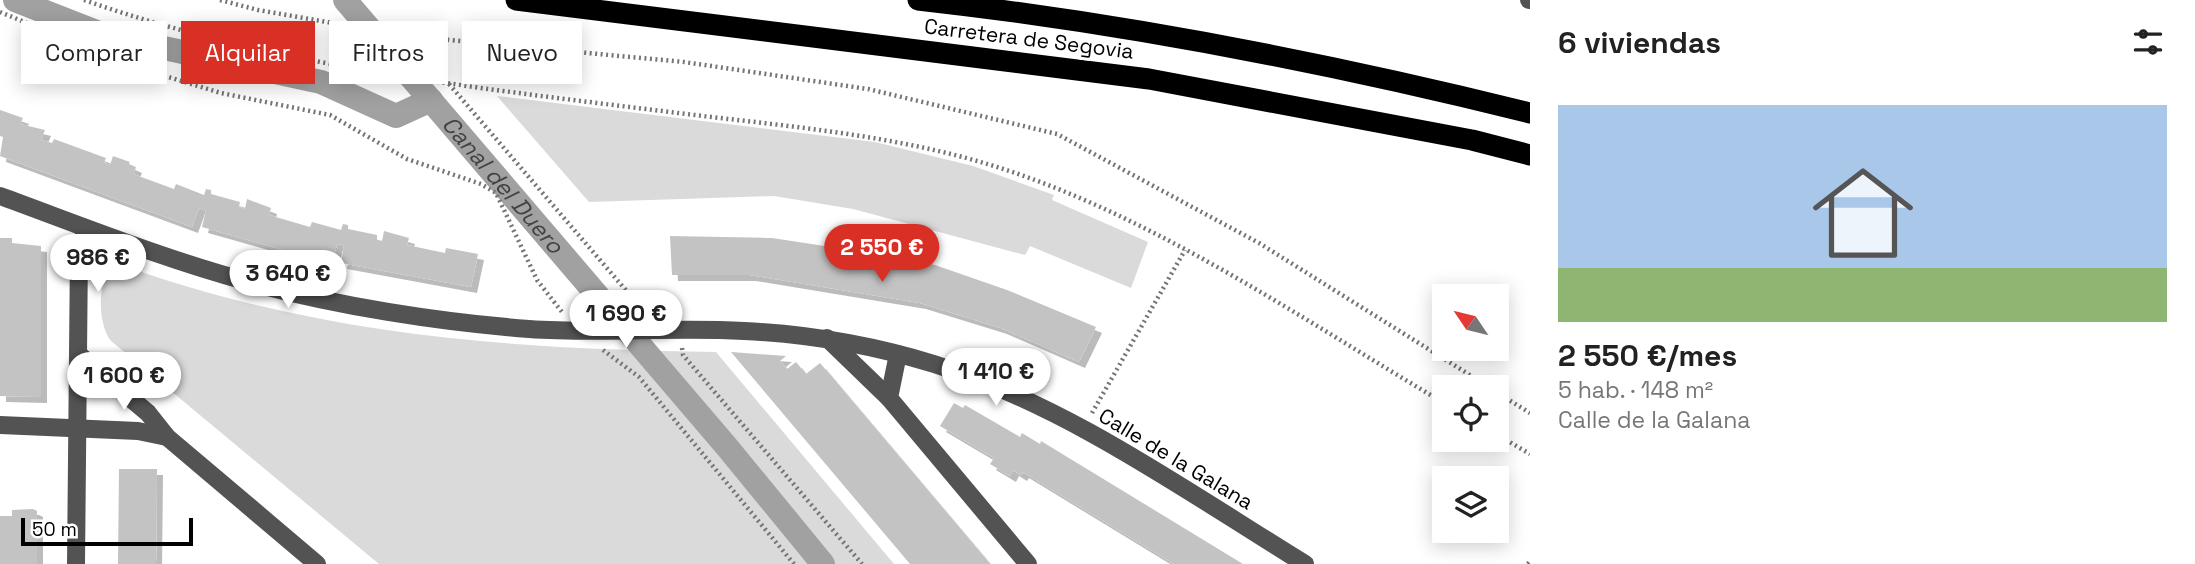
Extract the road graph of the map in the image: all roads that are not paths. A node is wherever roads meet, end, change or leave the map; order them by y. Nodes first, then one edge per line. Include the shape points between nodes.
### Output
1 (516, 0) edge
2 (918, 0) edge
3 (993, 5) edge
4 (1530, 113) edge
5 (1530, 155) edge
6 (0, 196) edge
7 (86, 229) junction
8 (827, 338) junction
9 (78, 354) junction
10 (898, 354) junction
11 (890, 398) junction
12 (0, 425) edge
13 (76, 430) junction
14 (167, 437) junction
15 (76, 564) edge
16 (317, 564) edge
17 (1028, 564) edge
18 (1305, 564) edge

1 - 5 highway, Carretera de Segovia via 1149,79 1472,139
2 - 3 highway, Carretera de Segovia
3 - 4 highway, Carretera de Segovia via 1272,56
6 - 7 street, Calle de la Galana
7 - 8 street, Calle de la Galana via 252,283 415,316 530,329 741,331
7 - 9 street via 79,250
8 - 10 street, Calle de la Galana
8 - 11 street
9 - 13 street
9 - 14 street via 148,413
10 - 11 street
10 - 18 street, Calle de la Galana via 982,380 1083,429
11 - 17 street
12 - 13 street
13 - 14 street via 138,431
13 - 15 street
14 - 16 street

